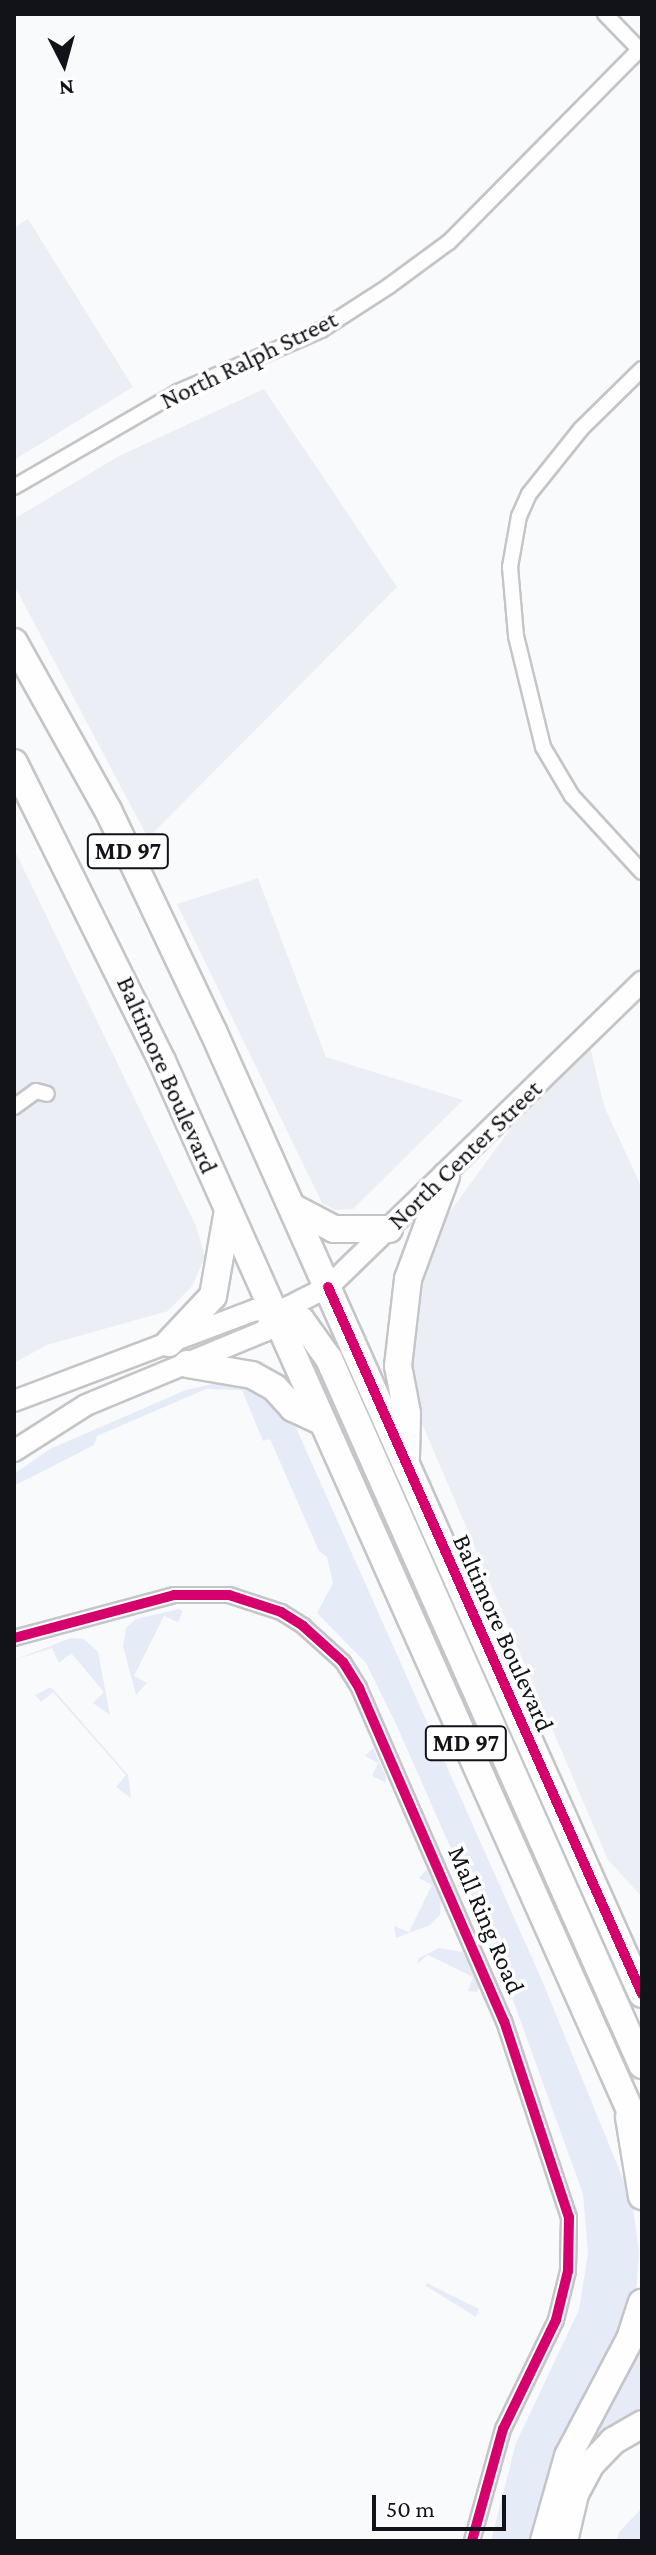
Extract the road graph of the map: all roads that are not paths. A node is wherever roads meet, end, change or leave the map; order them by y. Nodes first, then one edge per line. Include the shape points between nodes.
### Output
1 (605, 14) edge
2 (641, 50) edge
3 (642, 369) edge
4 (14, 487) edge
5 (14, 642) edge
6 (14, 763) edge
7 (642, 872) edge
8 (642, 982) edge
9 (47, 1094) dead end
10 (14, 1107) edge
11 (446, 1176) junction
12 (292, 1207) junction
13 (228, 1210) junction
14 (389, 1229) junction
15 (328, 1287) junction
16 (276, 1313) junction
17 (169, 1343) junction
18 (187, 1364) junction
19 (14, 1401) edge
20 (323, 1422) junction
21 (14, 1451) edge
22 (406, 1465) junction
23 (14, 1638) edge
24 (642, 1994) edge
25 (642, 2065) edge
26 (627, 2106) junction
27 (642, 2137) edge
28 (642, 2196) edge
29 (642, 2303) edge
30 (642, 2424) edge
31 (472, 2541) edge
32 (544, 2541) edge
33 (564, 2541) edge

1 - 2 street
2 - 4 street, North Ralph Street via 449,242 389,286 321,330 178,392
3 - 7 street via 581,429 529,494 519,516 510,567 516,636 543,747 572,796
5 - 12 highway, Baltimore Boulevard / MD 97 via 128,852
6 - 13 highway, Baltimore Boulevard / MD 97 via 92,912
8 - 11 street, North Center Street
9 - 10 street via 36,1091
11 - 14 street, North Center Street
11 - 22 highway via 408,1279 398,1366 407,1413
12 - 14 highway via 334,1229
12 - 15 highway, Baltimore Boulevard / MD 97
13 - 16 highway, Baltimore Boulevard / MD 97
13 - 17 highway via 213,1296
14 - 15 street, North Center Street
15 - 16 street, North Center Street
15 - 22 highway, Baltimore Boulevard / MD 97
16 - 17 street, North Center Street via 255,1310
16 - 18 street, North Center Street via 265,1331
16 - 20 highway, Baltimore Boulevard / MD 97
16 - 25 highway via 301,1320 329,1359
17 - 19 street, North Center Street
18 - 20 highway via 252,1375 275,1388 293,1408
18 - 21 street, North Center Street via 86,1405
20 - 26 highway, Baltimore Boulevard / MD 97
22 - 24 highway, Baltimore Boulevard / MD 97
23 - 31 street, Mall Ring Road via 174,1595 229,1595 281,1612 303,1626 343,1662 359,1688 504,2021 569,2217 568,2271 556,2320 503,2429
26 - 27 highway, Baltimore Boulevard / MD 97
26 - 28 highway
29 - 32 highway via 630,2339 568,2456
30 - 33 highway via 613,2441 591,2464 575,2494

